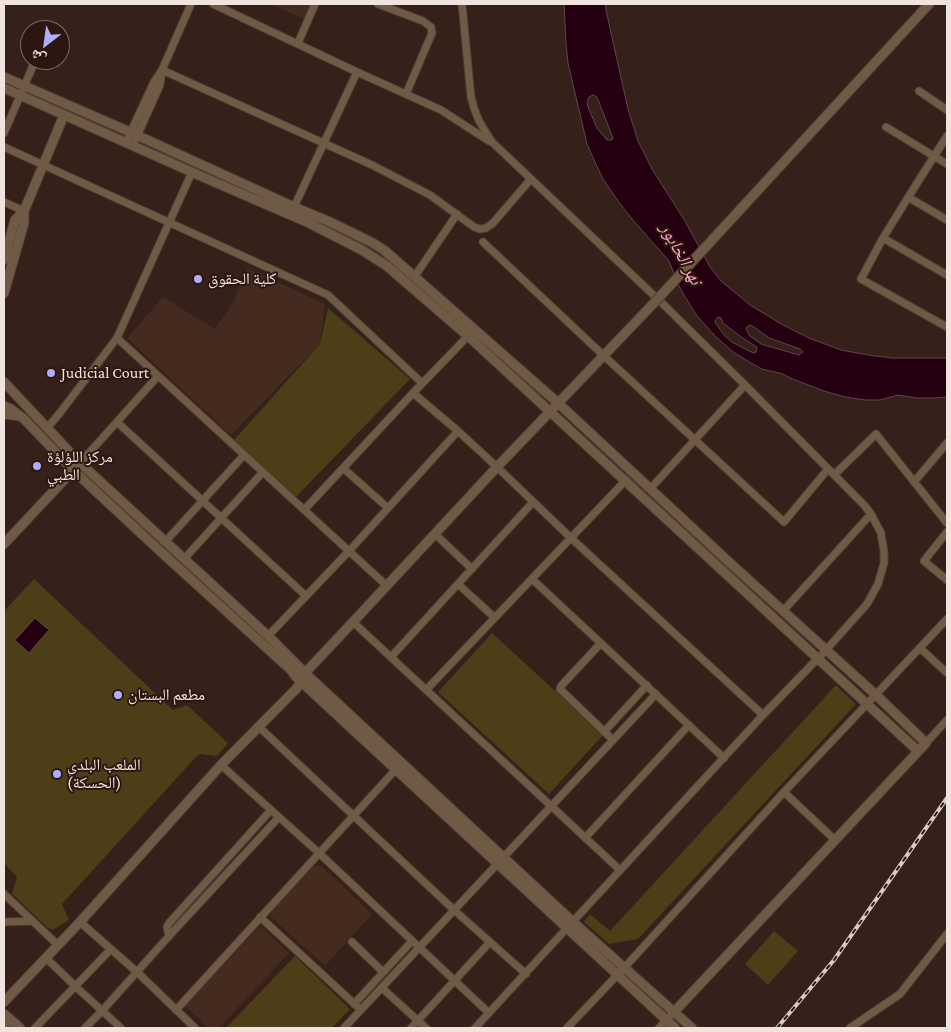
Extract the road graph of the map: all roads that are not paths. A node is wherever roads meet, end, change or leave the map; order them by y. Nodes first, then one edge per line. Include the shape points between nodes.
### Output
1 (192, 4) edge
2 (213, 4) edge
3 (316, 4) edge
4 (378, 4) edge
5 (462, 4) edge
6 (929, 4) edge
7 (298, 43) junction
8 (30, 70) edge
9 (162, 70) junction
10 (357, 72) junction
11 (4, 77) edge
12 (24, 86) junction
13 (4, 88) edge
14 (919, 91) dead end
15 (406, 94) junction
16 (20, 95) junction
17 (947, 110) edge
18 (64, 115) junction
19 (886, 127) dead end
20 (4, 133) edge
21 (134, 134) junction
22 (947, 136) edge
23 (323, 142) junction
24 (492, 142) junction
25 (130, 144) junction
26 (4, 147) edge
27 (935, 156) junction
28 (43, 164) junction
29 (947, 164) edge
30 (192, 172) junction
31 (530, 180) junction
32 (908, 197) junction
33 (4, 202) edge
34 (294, 207) junction
35 (24, 211) junction
36 (457, 214) junction
37 (947, 220) edge
38 (170, 222) junction
39 (883, 238) junction
40 (483, 242) dead end
41 (4, 260) edge
42 (947, 275) edge
43 (415, 276) junction
44 (4, 293) edge
45 (947, 327) edge
46 (472, 332) junction
47 (116, 338) junction
48 (603, 355) junction
49 (158, 376) junction
50 (4, 382) edge
51 (422, 383) junction
52 (745, 385) junction
53 (413, 393) junction
54 (558, 403) junction
55 (4, 406) edge
56 (550, 411) junction
57 (4, 414) edge
58 (24, 419) junction
59 (117, 422) junction
60 (47, 428) junction
61 (458, 431) junction
62 (695, 440) junction
63 (947, 444) edge
64 (244, 455) junction
65 (77, 467) junction
66 (497, 467) junction
67 (343, 468) junction
68 (263, 472) junction
69 (831, 472) junction
70 (626, 480) junction
71 (914, 482) junction
72 (650, 489) junction
73 (202, 501) junction
74 (533, 502) junction
75 (388, 508) junction
76 (304, 510) junction
77 (871, 514) junction
78 (221, 518) junction
79 (947, 523) edge
80 (947, 532) edge
81 (435, 534) junction
82 (570, 538) junction
83 (165, 542) junction
84 (4, 544) edge
85 (349, 551) junction
86 (184, 559) junction
87 (472, 569) junction
88 (532, 579) junction
89 (947, 580) edge
90 (458, 584) junction
91 (387, 586) junction
92 (306, 596) junction
93 (783, 611) junction
94 (495, 618) junction
95 (947, 619) edge
96 (353, 622) junction
97 (268, 636) junction
98 (601, 643) junction
99 (920, 648) junction
100 (826, 650) junction
101 (391, 657) junction
102 (818, 658) junction
103 (947, 673) edge
104 (303, 677) junction
105 (647, 685) junction
106 (426, 690) junction
107 (656, 694) junction
108 (876, 695) junction
109 (868, 704) junction
110 (763, 716) junction
111 (947, 720) edge
112 (689, 725) junction
113 (258, 726) junction
114 (604, 732) junction
115 (613, 740) junction
116 (926, 743) junction
117 (918, 751) junction
118 (724, 758) junction
119 (221, 765) junction
120 (398, 766) junction
121 (784, 792) junction
122 (551, 806) junction
123 (271, 810) junction
124 (354, 815) junction
125 (279, 817) junction
126 (585, 838) junction
127 (835, 840) junction
128 (319, 853) junction
129 (500, 860) junction
130 (620, 870) junction
131 (4, 894) edge
132 (454, 910) junction
133 (260, 917) junction
134 (32, 921) junction
135 (4, 922) edge
136 (80, 922) junction
137 (570, 925) junction
138 (947, 934) edge
139 (169, 936) junction
140 (412, 941) junction
141 (352, 942) dead end
142 (490, 942) junction
143 (58, 945) junction
144 (419, 948) junction
145 (111, 949) junction
146 (46, 958) junction
147 (625, 967) junction
148 (137, 972) junction
149 (383, 972) junction
150 (526, 974) junction
151 (617, 975) junction
152 (454, 981) junction
153 (75, 986) junction
154 (382, 988) junction
155 (4, 1002) edge
156 (354, 1004) junction
157 (176, 1010) junction
158 (361, 1010) junction
159 (102, 1011) junction
160 (674, 1012) junction
161 (489, 1013) junction
162 (4, 1014) edge
163 (418, 1021) junction
164 (666, 1021) junction
165 (20, 1028) edge
166 (35, 1028) edge
167 (85, 1028) edge
168 (121, 1028) edge
169 (195, 1028) edge
170 (344, 1028) edge
171 (411, 1028) edge
172 (426, 1028) edge
173 (475, 1028) edge
174 (567, 1028) edge
175 (659, 1028) edge
176 (674, 1028) edge
177 (692, 1028) edge
178 (850, 1028) edge

1 - 9 street
2 - 7 street
3 - 7 street
4 - 15 street via 423,21 431,28 432,34
5 - 24 street via 471,98
6 - 48 street, bridge
7 - 10 street
8 - 12 street
9 - 21 street via 160,86
9 - 23 street
10 - 15 street
10 - 23 street
11 - 12 street
12 - 16 street
12 - 21 street
13 - 16 street
14 - 17 street
15 - 24 street via 454,117
16 - 18 street
16 - 20 street
18 - 25 street
18 - 28 street
19 - 27 street
21 - 25 street
21 - 34 street
22 - 27 street
23 - 34 street
23 - 36 street via 415,187
24 - 31 street
25 - 30 street
26 - 28 street
27 - 29 street
27 - 32 street
28 - 35 street
28 - 38 street
30 - 38 street
30 - 46 street via 362,250
31 - 36 street via 486,228 474,227
31 - 52 street via 633,274
32 - 37 street
32 - 39 street
33 - 35 street
34 - 43 street via 371,242
35 - 41 street via 15,220
35 - 44 street via 24,223
36 - 43 street
38 - 47 street
38 - 51 street via 328,296
39 - 42 street
39 - 45 street via 861,279
40 - 48 street
43 - 46 street
46 - 51 street
46 - 54 street
46 - 56 street
47 - 49 street
47 - 60 street
48 - 54 street
48 - 62 street
49 - 59 street
49 - 64 street
50 - 60 street
51 - 53 street
52 - 62 street
52 - 69 street
53 - 61 street
53 - 67 street
54 - 56 street
54 - 72 street
55 - 58 street
56 - 66 street
56 - 70 street
57 - 58 street
58 - 65 street
59 - 65 street
59 - 73 street
60 - 65 street
61 - 66 street
61 - 75 street
62 - 69 street via 784,522
62 - 72 street
63 - 71 street
64 - 68 street
64 - 73 street
65 - 83 street
65 - 84 street
65 - 104 street via 160,551 291,670
66 - 74 street
66 - 81 street
67 - 75 street
67 - 76 street
68 - 76 street
68 - 78 street
69 - 71 street via 876,434
69 - 77 street
70 - 82 street
70 - 102 street
71 - 79 street
72 - 93 street
73 - 78 street
73 - 83 street
74 - 82 street
74 - 87 street
75 - 85 street
76 - 85 street
77 - 93 street
77 - 100 street via 884,542 884,563 878,584 867,604
78 - 86 street
78 - 92 street
80 - 89 street via 924,561
81 - 87 street
81 - 91 street
82 - 88 street
82 - 110 street
83 - 86 street
85 - 91 street
85 - 92 street
86 - 97 street
87 - 90 street
88 - 94 street
88 - 98 street
90 - 94 street
90 - 101 street
91 - 96 street
92 - 97 street
93 - 100 street
94 - 106 street
95 - 99 street
96 - 101 street
96 - 104 street
97 - 104 street
98 - 105 street
98 - 114 street via 560,689
99 - 103 street
99 - 108 street
100 - 102 street
100 - 108 street
101 - 106 street
102 - 109 street
102 - 110 street
104 - 113 street via 297,688
104 - 120 street
105 - 107 street
105 - 114 street
106 - 122 street
107 - 112 street
107 - 115 street
108 - 109 street
108 - 116 street
109 - 117 street
109 - 121 street
110 - 118 street
111 - 116 street
112 - 118 street
112 - 126 street
113 - 119 street
113 - 124 street
114 - 115 street
115 - 122 street
116 - 117 street
117 - 127 street
118 - 130 street
119 - 123 street
119 - 136 street
120 - 124 street
120 - 129 street
121 - 127 street
121 - 147 street
122 - 126 street
122 - 129 street
123 - 125 street
123 - 139 street via 169,923
124 - 128 street
124 - 132 street
125 - 128 street
125 - 139 street
126 - 130 street
127 - 160 street
128 - 133 street
128 - 140 street
129 - 132 street
129 - 137 street
130 - 137 street
131 - 134 street
132 - 142 street
132 - 144 street
133 - 156 street
133 - 157 street
134 - 135 street
134 - 143 street
136 - 143 street
136 - 145 street
137 - 147 street
137 - 150 street
137 - 151 street
138 - 178 street via 900,994
139 - 148 street
140 - 144 street
140 - 149 street
141 - 149 street
142 - 150 street
142 - 152 street
143 - 146 street
144 - 152 street
144 - 154 street
145 - 148 street
145 - 153 street
146 - 153 street
146 - 155 street
147 - 151 street
147 - 160 street
148 - 157 street
148 - 159 street
149 - 156 street
150 - 161 street
151 - 164 street
151 - 174 street
152 - 161 street
152 - 163 street
153 - 159 street
153 - 166 street
154 - 158 street
154 - 163 street
156 - 158 street
157 - 169 street
158 - 170 street
159 - 167 street
159 - 168 street
160 - 164 street
160 - 177 street
161 - 173 street
162 - 165 street
163 - 171 street
163 - 172 street
164 - 175 street
164 - 176 street

